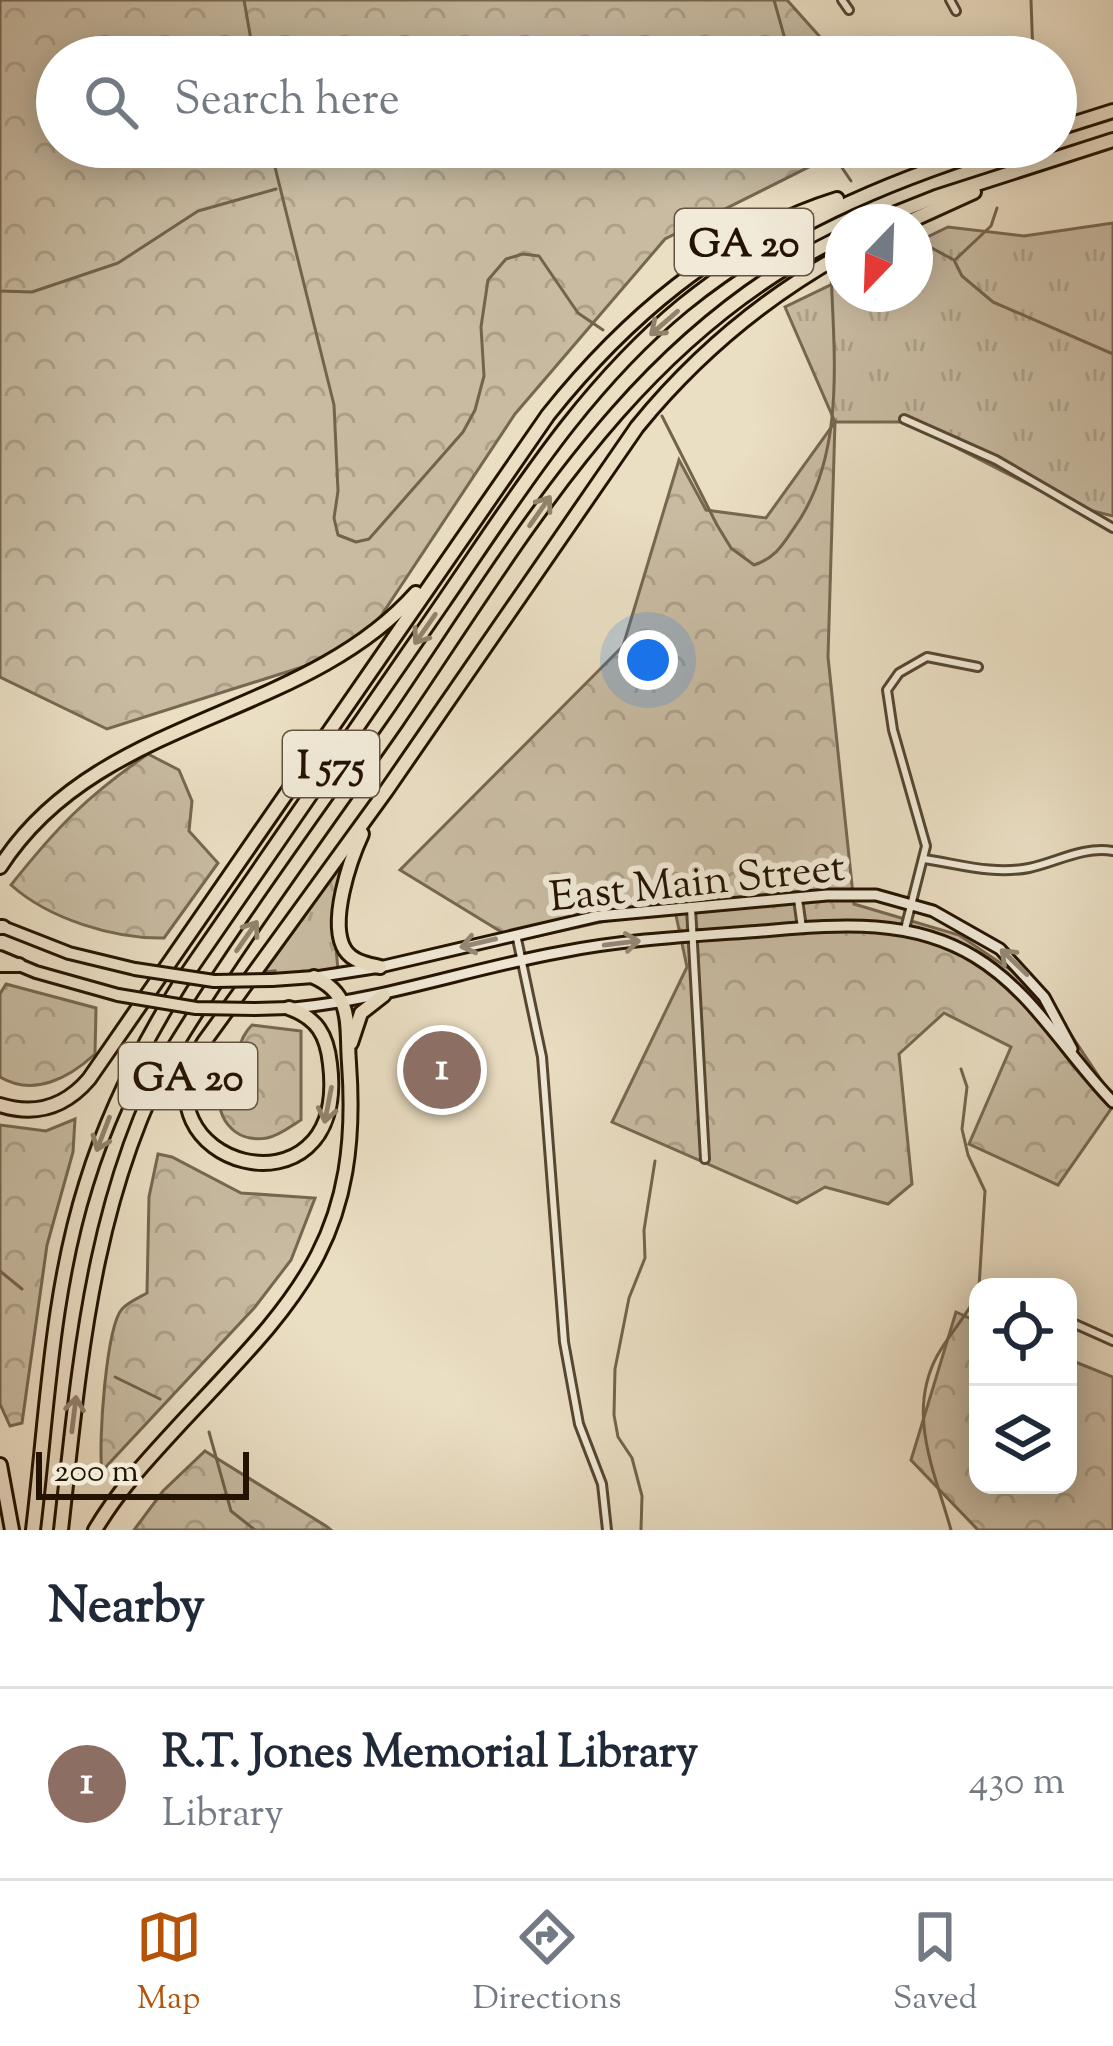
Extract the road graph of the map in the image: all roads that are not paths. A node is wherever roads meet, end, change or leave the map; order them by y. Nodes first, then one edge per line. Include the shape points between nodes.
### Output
1 (842, 0) edge
2 (950, 0) edge
3 (849, 10) dead end
4 (956, 11) dead end
5 (1113, 111) edge
6 (1077, 122) edge
7 (1113, 140) edge
8 (1077, 152) edge
9 (934, 168) edge
10 (1026, 168) edge
11 (1028, 168) edge
12 (907, 177) junction
13 (924, 204) edge
14 (933, 211) edge
15 (825, 246) edge
16 (825, 265) edge
17 (904, 419) dead end
18 (1113, 528) edge
19 (449, 556) junction
20 (978, 667) dead end
21 (386, 791) junction
22 (1113, 851) edge
23 (924, 859) junction
24 (3, 860) edge
25 (798, 899) junction
26 (912, 904) junction
27 (692, 908) junction
28 (1, 927) edge
29 (802, 928) junction
30 (905, 929) junction
31 (516, 934) junction
32 (692, 936) junction
33 (0, 961) edge
34 (524, 961) junction
35 (19, 965) joint
36 (380, 967) junction
37 (314, 977) junction
38 (384, 995) junction
39 (344, 1003) junction
40 (289, 1008) junction
41 (348, 1056) junction
42 (1104, 1092) junction
43 (1113, 1102) edge
44 (0, 1105) edge
45 (705, 1159) dead end
46 (1077, 1325) edge
47 (1113, 1341) edge
48 (0, 1465) edge
49 (12, 1530) edge
50 (33, 1530) edge
51 (61, 1530) edge
52 (95, 1530) edge
53 (607, 1530) edge

1 - 3 street
2 - 4 street
5 - 6 highway
7 - 8 highway
9 - 12 highway, I 575
10 - 13 highway
11 - 14 highway
12 - 19 highway, GA 20 via 778,224 653,305 558,401
12 -> 50 highway, I 575 via 755,253 683,305 602,382 180,984 108,1121 75,1222
51 -> 15 highway, I 575 via 104,1224 133,1135 175,1046 546,502 619,408 719,313
16 - 21 highway, GA 20 via 730,332 651,410
17 - 18 street via 996,460
19 - 24 highway, GA 20 via 358,646 110,762 52,805
19 - 44 highway via 89,1079 46,1109
20 - 23 street via 927,657 898,673 887,690
21 - 36 highway via 350,863 340,926 350,955
40 -> 21 highway, GA 20 via 310,1018 326,1041 333,1097 326,1121 306,1149 285,1160 261,1165 227,1157 195,1125 190,1068
22 - 23 street via 995,871
23 - 26 street
25 - 26 main road, East Main Street via 876,896
25 - 27 main road, East Main Street
25 - 29 street
26 - 30 street
42 -> 26 main road, East Main Street via 1026,973 982,935
27 - 31 main road, East Main Street
27 - 32 street
28 - 37 main road, East Main Street, bridge via 135,969 214,981
29 - 30 main road, East Main Street
29 - 32 main road, East Main Street
30 - 42 main road, East Main Street via 996,971
31 - 34 street
31 -> 36 main road, East Main Street
34 -> 32 main road, East Main Street
32 - 45 street
33 - 35 highway
34 - 38 main road, East Main Street
34 - 53 street via 542,1057 564,1342
35 - 40 main road, East Main Street / GA 20, bridge via 196,1008
36 - 37 main road, East Main Street
37 - 39 highway
38 - 39 main road, East Main Street
38 - 41 highway via 361,1013
39 - 40 main road, East Main Street
39 - 41 highway
41 - 52 highway via 347,1168 312,1272 139,1468
42 - 43 main road, East Main Street
46 - 47 street
48 - 49 highway

